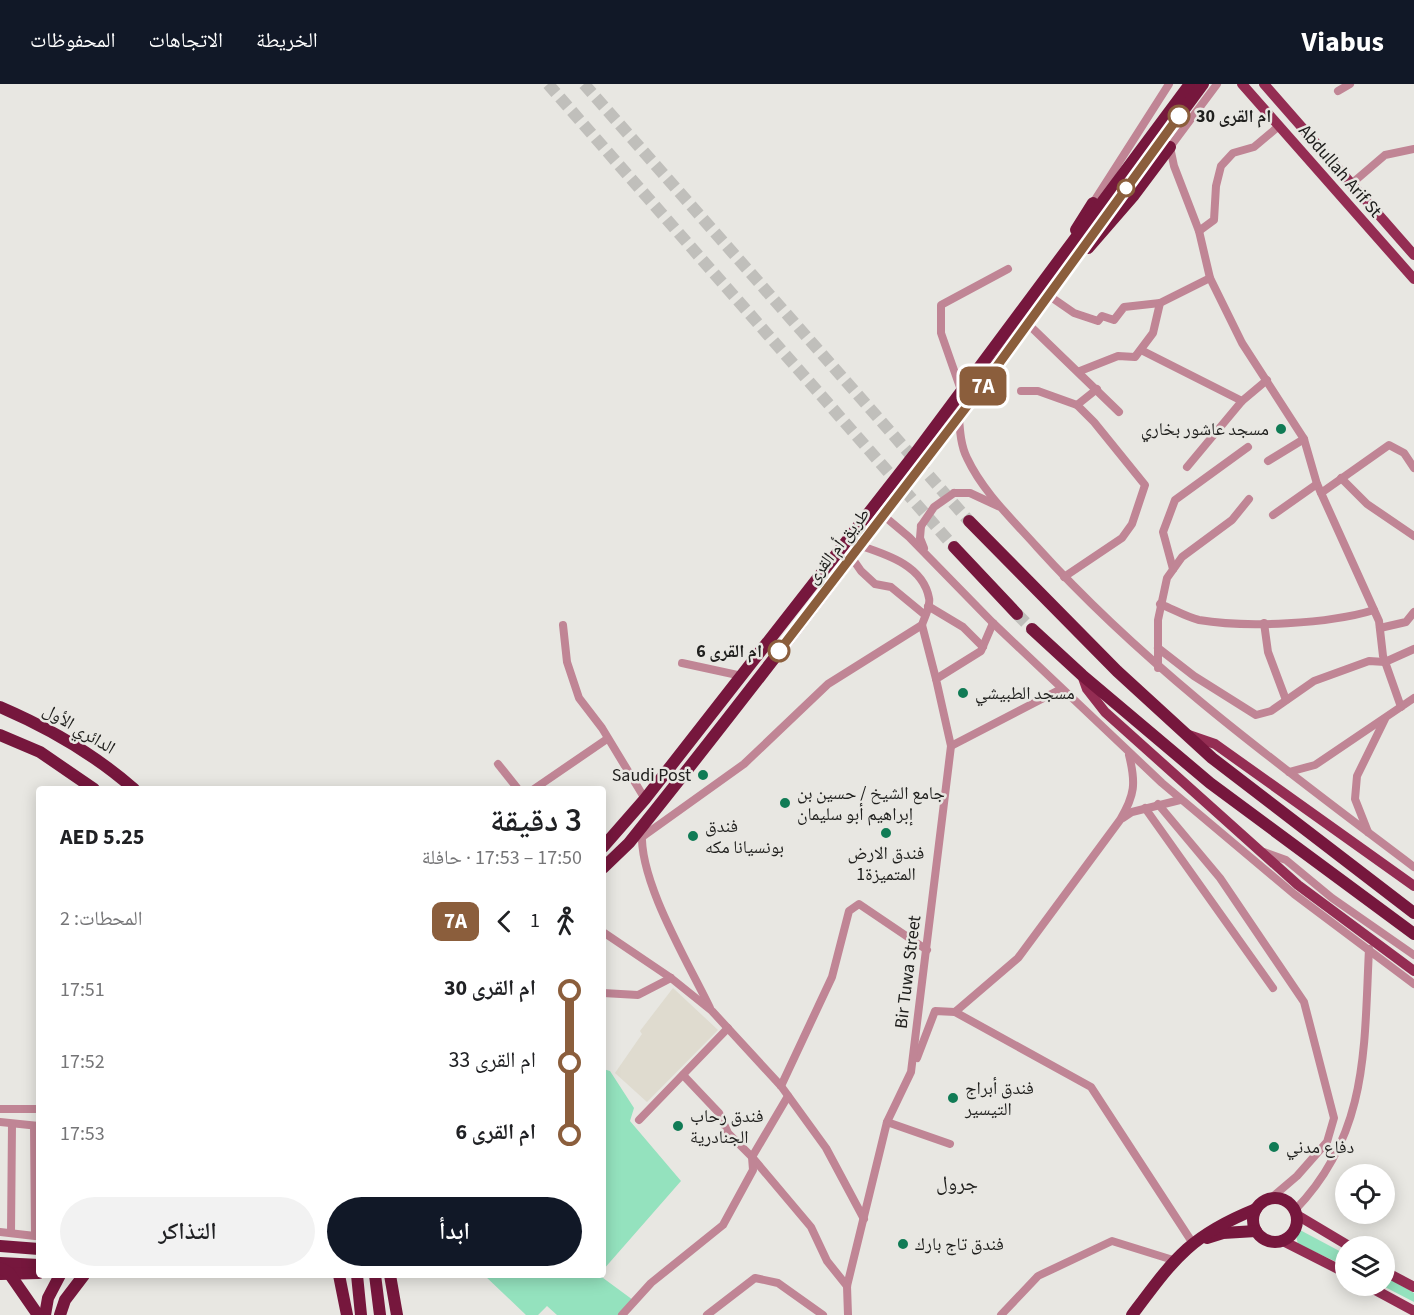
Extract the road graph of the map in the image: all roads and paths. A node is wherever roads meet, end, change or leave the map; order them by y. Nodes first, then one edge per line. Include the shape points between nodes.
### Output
1 (1169, 84) edge
2 (1190, 84) edge
3 (1226, 84) edge
4 (1350, 84) edge
5 (1211, 86) edge
6 (1242, 86) edge
7 (1268, 86) edge
8 (1338, 91) dead end
9 (1146, 117) junction
10 (1279, 126) junction
11 (1174, 142) junction
12 (1414, 149) edge
13 (1350, 185) junction
14 (1093, 203) joint
15 (1199, 231) junction
16 (1085, 234) junction
17 (1414, 255) edge
18 (1008, 269) dead end
19 (1210, 278) junction
20 (1414, 279) edge
21 (1046, 291) junction
22 (1160, 303) junction
23 (1028, 324) junction
24 (1141, 350) junction
25 (1080, 371) junction
26 (1267, 380) junction
27 (1097, 389) junction
28 (1021, 391) dead end
29 (962, 393) junction
30 (1242, 401) junction
31 (1077, 405) junction
32 (1119, 412) dead end
33 (959, 418) junction
34 (1304, 439) junction
35 (1248, 447) dead end
36 (1268, 461) dead end
37 (1187, 467) dead end
38 (1414, 468) edge
39 (1341, 478) junction
40 (1317, 484) junction
41 (1321, 493) junction
42 (1249, 500) dead end
43 (1003, 509) junction
44 (1273, 515) dead end
45 (884, 516) junction
46 (969, 521) tunnel mouth
47 (1414, 536) edge
48 (861, 546) junction
49 (954, 547) tunnel mouth
50 (852, 558) junction
51 (930, 558) junction
52 (1173, 569) junction
53 (1064, 577) junction
54 (1160, 604) junction
55 (927, 610) junction
56 (1374, 610) junction
57 (1414, 612) edge
58 (1017, 614) tunnel mouth
59 (993, 623) junction
60 (1264, 623) junction
61 (563, 625) dead end
62 (922, 625) junction
63 (1380, 628) junction
64 (1032, 629) tunnel mouth
65 (983, 647) junction
66 (1158, 648) junction
67 (1414, 649) edge
68 (1385, 662) junction
69 (682, 663) dead end
70 (1158, 668) junction
71 (1082, 675) junction
72 (742, 676) junction
73 (936, 679) junction
74 (1061, 689) junction
75 (1414, 698) edge
76 (1286, 700) junction
77 (0, 707) edge
78 (1401, 707) junction
79 (1386, 718) junction
80 (1186, 734) junction
81 (0, 735) edge
82 (607, 739) junction
83 (951, 746) junction
84 (1129, 753) junction
85 (498, 764) dead end
86 (1289, 772) junction
87 (90, 786) edge
88 (130, 786) edge
89 (516, 786) edge
90 (538, 786) edge
91 (645, 800) junction
92 (1180, 800) junction
93 (1158, 804) junction
94 (1145, 808) junction
95 (1120, 820) junction
96 (642, 831) junction
97 (1368, 832) junction
98 (606, 844) edge
99 (1255, 849) junction
100 (606, 865) edge
101 (1414, 867) edge
102 (1414, 886) edge
103 (1414, 913) edge
104 (1414, 934) edge
105 (606, 935) edge
106 (1369, 949) junction
107 (927, 950) junction
108 (1414, 955) edge
109 (1414, 971) edge
110 (671, 978) junction
111 (1414, 984) edge
112 (1273, 988) dead end
113 (606, 993) edge
114 (712, 1011) junction
115 (956, 1012) junction
116 (728, 1028) junction
117 (912, 1072) junction
118 (682, 1075) junction
119 (781, 1086) junction
120 (788, 1096) junction
121 (0, 1109) edge
122 (36, 1109) edge
123 (24, 1110) junction
124 (639, 1120) dead end
125 (0, 1122) edge
126 (887, 1122) junction
127 (12, 1124) junction
128 (24, 1125) junction
129 (36, 1126) edge
130 (1327, 1142) junction
131 (950, 1143) dead end
132 (1338, 1148) junction
133 (752, 1156) junction
134 (36, 1181) edge
135 (1269, 1200) junction
136 (1257, 1209) junction
137 (1296, 1212) junction
138 (864, 1219) junction
139 (1256, 1231) junction
140 (0, 1232) edge
141 (11, 1233) junction
142 (1335, 1237) edge
143 (1283, 1241) junction
144 (1192, 1242) junction
145 (0, 1246) edge
146 (36, 1249) edge
147 (1173, 1260) junction
148 (0, 1265) edge
149 (36, 1265) edge
150 (1335, 1267) edge
151 (0, 1274) edge
152 (36, 1274) edge
153 (1395, 1277) edge
154 (58, 1278) edge
155 (82, 1278) edge
156 (340, 1278) edge
157 (357, 1278) edge
158 (375, 1278) edge
159 (390, 1278) edge
160 (847, 1286) junction
161 (1414, 1287) edge
162 (1386, 1296) edge
163 (1414, 1311) edge
164 (38, 1315) edge
165 (45, 1315) edge
166 (60, 1315) edge
167 (347, 1315) edge
168 (362, 1315) edge
169 (380, 1315) edge
170 (397, 1315) edge
171 (622, 1315) edge
172 (707, 1315) edge
173 (823, 1315) edge
174 (848, 1315) edge
175 (1001, 1315) edge
176 (1132, 1315) edge

1 - 9 street
2 - 16 highway, bridge
3 - 5 street
4 - 8 street
5 - 11 street
5 - 16 highway, bridge
6 - 10 main road, Abdullah Arif St
7 - 13 main road
9 - 11 street via 1166,111 1177,123
9 - 14 street
10 - 15 street via 1254,147 1233,153 1221,166 1214,220
10 - 20 main road, Abdullah Arif St
11 - 15 street via 1174,166
11 - 21 highway via 1134,195
12 - 13 street via 1385,155
13 - 17 main road
14 - 21 highway
15 - 19 street
16 - 21 highway, طريق أم القرى
18 - 29 street via 941,305 941,333
19 - 22 street
19 - 26 street via 1242,343
21 - 22 street via 1074,313 1098,321 1102,316 1114,320 1124,307
21 - 23 highway, طريق أم القرى
21 - 29 highway, طريق أم القرى
22 - 24 street via 1153,333
23 - 25 street
23 - 33 highway, طريق أم القرى
24 - 25 street via 1136,357 1118,356
24 - 30 street
25 - 27 street
26 - 30 street
26 - 34 street
27 - 31 street
27 - 32 street
28 - 31 street via 1038,391
29 - 72 highway, طريق أم القرى
30 - 37 street
31 - 53 street via 1145,485 1132,524 1122,538
33 - 43 street via 966,456
33 - 45 highway, طريق أم القرى
34 - 36 street
34 - 40 street
35 - 52 street via 1175,500 1163,532
38 - 39 street via 1404,453 1389,445
39 - 41 street
39 - 47 street via 1367,504
40 - 41 street
40 - 44 street
41 - 56 street
42 - 52 street via 1232,520 1182,556
43 - 51 street, bridge via 970,493 954,493 934,507 921,526 920,538
43 - 53 street
45 - 48 highway, طريق أم القرى
45 - 51 street
46 - 80 highway via 1014,570
48 - 50 highway, طريق أم القرى
48 - 55 street via 904,562 924,586 930,600
49 - 58 highway
50 - 55 street via 875,584 891,587
50 - 96 highway, طريق أم القرى
51 - 59 street
52 - 54 street
53 - 70 street
54 - 60 street via 1198,620
54 - 66 street
55 - 62 street
55 - 65 street via 963,627
56 - 60 street via 1351,617
56 - 63 street
57 - 63 street via 1406,622
59 - 65 street
59 - 74 street
60 - 76 street via 1268,652
61 - 82 street via 567,662 579,698
62 - 73 street, Bir Tuwa Street
62 - 96 street via 828,684 744,764
63 - 68 street
64 - 71 highway
65 - 73 street
66 - 70 street
66 - 76 street via 1256,715 1271,711
67 - 68 street
68 - 76 street via 1369,661 1314,681
68 - 78 street
69 - 72 street
70 - 86 street
71 - 99 main road via 1087,689 1105,712
71 - 104 highway via 1210,783
72 - 91 highway, طريق أم القرى
73 - 83 street, Bir Tuwa Street
74 - 83 street
74 - 84 street
75 - 78 street
77 - 88 highway, الدائري الأول via 93,755
78 - 79 street
79 - 86 street via 1315,765
79 - 97 street via 1357,776 1355,800
80 - 102 main road via 1215,744
80 - 103 highway via 1273,807
81 - 87 highway via 40,752
82 - 90 street
82 - 91 street
83 - 107 street, Bir Tuwa Street
84 - 92 street
84 - 95 street via 1135,780 1130,805
85 - 89 street
86 - 97 street
91 - 96 highway
91 - 98 highway, طريق أم القرى
92 - 93 street
92 - 106 street via 1294,894
93 - 94 street
93 - 130 street via 1220,878 1304,1002 1334,1118
94 - 95 street
94 - 112 street
95 - 115 street via 1018,958
96 - 100 highway, طريق أم القرى
96 - 114 street via 641,849 656,896
97 - 101 street
99 - 108 street via 1286,860 1332,898
99 - 109 main road
105 - 110 street
106 - 111 street
106 - 132 street via 1360,1089
107 - 117 street, Bir Tuwa Street
107 - 119 street via 859,903 849,911 832,977
110 - 113 street via 638,995
110 - 114 street
114 - 116 street
115 - 117 street via 935,1011
115 - 144 street via 1091,1087
116 - 118 street
116 - 119 street
117 - 126 street, Bir Tuwa Street
118 - 124 street
118 - 133 street via 719,1113 728,1133
119 - 120 street
120 - 133 street
120 - 138 street via 826,1148
121 - 123 street
122 - 123 street
123 - 128 street
125 - 127 street
126 - 131 street
126 - 138 street, Bir Tuwa Street
127 - 128 street
127 - 141 street
128 - 129 street
130 - 132 street
130 - 135 street via 1298,1176
132 - 137 street
133 - 160 street via 811,1227 827,1261
133 - 171 street via 753,1170 723,1225 651,1283
134 - 141 street via 35,1236
135 - 136 highway
135 - 137 highway via 1284,1200
136 - 139 highway via 1253,1220
136 - 144 highway
137 - 142 main road
137 - 143 highway via 1296,1227
138 - 160 street, Bir Tuwa Street
139 - 143 highway via 1271,1242
139 - 144 highway via 1223,1233
140 - 141 street
143 - 150 main road
144 - 147 highway
145 - 146 highway
147 - 175 street via 1112,1241 1038,1276
147 - 176 highway
148 - 149 highway
148 - 164 highway, bridge
151 - 152 highway
153 - 161 main road
154 - 165 highway
155 - 166 highway via 65,1300
156 - 167 highway
157 - 168 highway
158 - 169 highway
159 - 170 highway
160 - 174 street, Bir Tuwa Street
162 - 163 main road
172 - 173 street via 755,1278 778,1283

